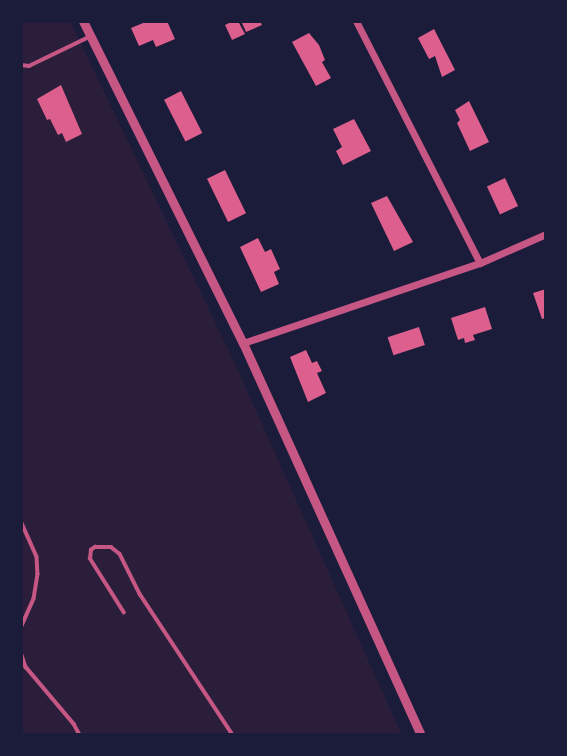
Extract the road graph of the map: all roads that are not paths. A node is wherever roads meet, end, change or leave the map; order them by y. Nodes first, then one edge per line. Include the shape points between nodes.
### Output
1 (83, 21) edge
2 (356, 21) edge
3 (91, 36) junction
4 (21, 65) edge
5 (546, 234) edge
6 (480, 263) junction
7 (243, 343) junction
8 (21, 521) edge
9 (124, 612) dead end
10 (21, 628) edge
11 (21, 652) edge
12 (80, 735) edge
13 (233, 735) edge
14 (421, 735) edge

1 - 3 street
2 - 6 street
3 - 4 lane via 29,66
3 - 7 street
5 - 6 street
6 - 7 street
7 - 14 street
8 - 10 lane via 37,557 38,574 34,599
9 - 13 lane via 90,559 95,547 111,547 120,554 139,594
11 - 12 lane via 26,667

